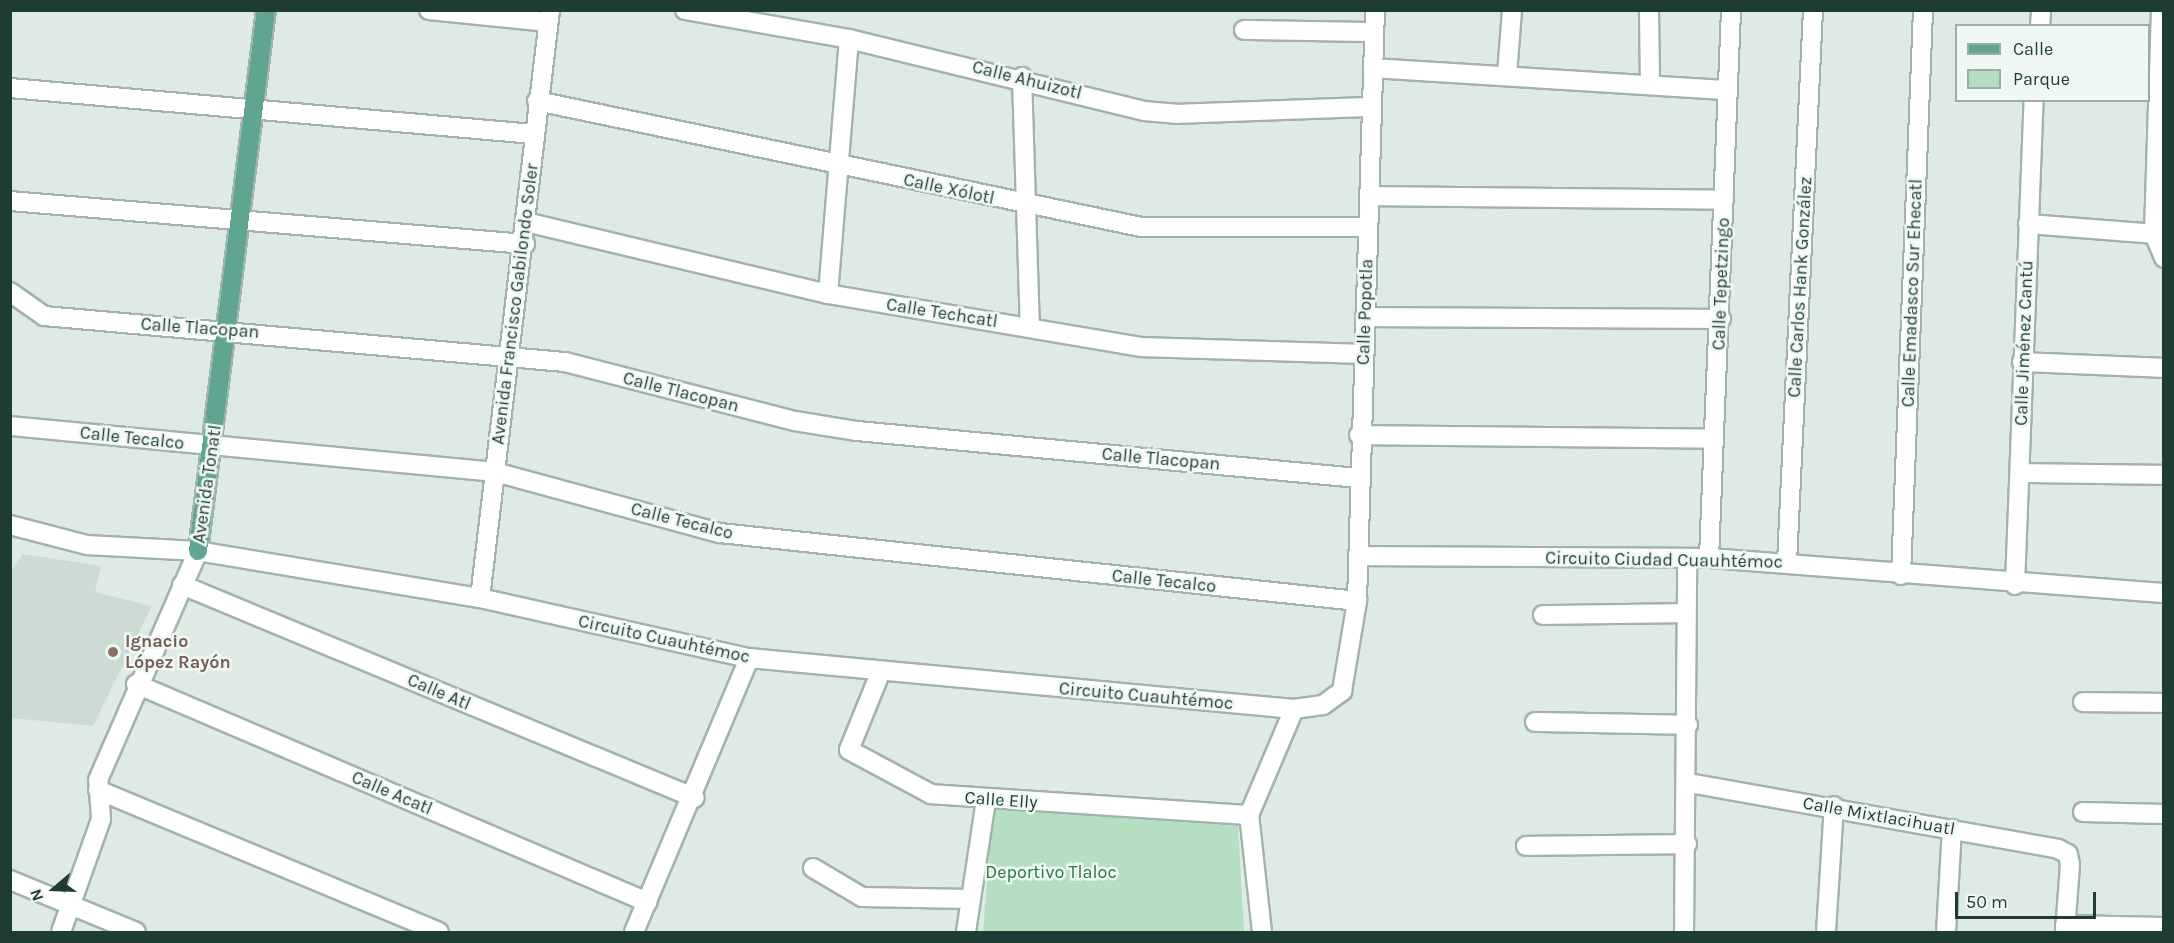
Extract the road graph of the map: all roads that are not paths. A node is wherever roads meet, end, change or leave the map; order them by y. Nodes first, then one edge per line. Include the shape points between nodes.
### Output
1 (267, 10) edge
2 (429, 10) edge
3 (685, 10) edge
4 (1375, 10) edge
5 (1512, 10) edge
6 (1649, 10) edge
7 (1731, 10) edge
8 (1813, 10) edge
9 (1923, 10) edge
10 (2161, 10) edge
11 (549, 16) edge
12 (1244, 30) dead end
13 (1374, 32) junction
14 (849, 39) junction
15 (1373, 68) junction
16 (1507, 74) junction
17 (2154, 74) edge
18 (1022, 77) junction
19 (1650, 81) junction
20 (10, 88) edge
21 (1727, 90) junction
22 (537, 101) junction
23 (2034, 102) edge
24 (256, 106) junction
25 (1371, 107) junction
26 (534, 134) junction
27 (841, 167) junction
28 (1369, 196) junction
29 (1724, 200) junction
30 (10, 201) edge
31 (1026, 205) junction
32 (242, 218) junction
33 (526, 222) junction
34 (2028, 224) junction
35 (1367, 226) junction
36 (2154, 234) junction
37 (525, 244) junction
38 (2163, 258) edge
39 (10, 292) edge
40 (828, 294) junction
41 (1365, 317) junction
42 (1721, 319) junction
43 (1030, 327) junction
44 (228, 330) junction
45 (510, 353) junction
46 (1364, 354) junction
47 (2022, 362) junction
48 (2163, 368) edge
49 (10, 426) edge
50 (1359, 435) junction
51 (1713, 439) junction
52 (212, 446) junction
53 (495, 472) junction
54 (2021, 473) junction
55 (2163, 475) edge
56 (1358, 478) junction
57 (10, 525) edge
58 (198, 551) junction
59 (1358, 556) junction
60 (1687, 558) junction
61 (1709, 558) junction
62 (1788, 563) junction
63 (1901, 575) junction
64 (182, 585) junction
65 (2014, 585) junction
66 (2163, 593) edge
67 (480, 598) junction
68 (1357, 601) junction
69 (1685, 613) junction
70 (1544, 615) dead end
71 (749, 658) junction
72 (881, 671) junction
73 (136, 684) junction
74 (2084, 702) dead end
75 (2163, 703) edge
76 (1294, 709) junction
77 (1535, 722) dead end
78 (1688, 725) junction
79 (1689, 783) junction
80 (98, 790) junction
81 (695, 798) junction
82 (986, 800) junction
83 (1834, 806) junction
84 (2084, 812) dead end
85 (2163, 814) edge
86 (1249, 815) junction
87 (1952, 829) junction
88 (1687, 844) junction
89 (1526, 846) dead end
90 (813, 868) dead end
91 (10, 880) edge
92 (971, 899) junction
93 (647, 902) junction
94 (73, 907) junction
95 (2163, 927) edge
96 (2065, 929) edge
97 (61, 933) edge
98 (136, 933) edge
99 (439, 933) edge
100 (634, 933) edge
101 (966, 933) edge
102 (1262, 933) edge
103 (1684, 933) edge
104 (1826, 933) edge
105 (1946, 933) edge

1 - 24 main road, Avenida Tonatl
2 - 11 street
3 - 14 street, Calle Ahuizotl
4 - 13 street, Calle Popotla
5 - 16 street
6 - 19 street
7 - 21 street, Calle Tepetzingo
8 - 62 street, Calle Carlos Hank González
9 - 63 street, Calle Emadasco Sur Ehecatl
10 - 17 street
11 - 22 street, Avenida Francisco Gabilondo Soler
12 - 13 street
13 - 15 street, Calle Popotla
14 - 18 street, Calle Ahuizotl
14 - 27 street
15 - 16 street
15 - 25 street, Calle Popotla
16 - 19 street
17 - 36 street
18 - 25 street, Calle Ahuizotl via 1176,114
18 - 31 street
19 - 21 street
20 - 24 street
21 - 29 street, Calle Tepetzingo
22 - 26 street, Avenida Francisco Gabilondo Soler
22 - 27 street, Calle Xólotl
23 - 34 street, Calle Jiménez Cantú
24 - 26 street
24 - 32 main road, Avenida Tonatl
25 - 28 street, Calle Popotla
26 - 33 street, Avenida Francisco Gabilondo Soler
27 - 31 street, Calle Xólotl
27 - 40 street
28 - 29 street
28 - 35 street, Calle Popotla
29 - 42 street, Calle Tepetzingo
30 - 32 street
31 - 35 street, Calle Xólotl via 1141,227
31 - 43 street
32 - 37 street
32 - 44 main road, Avenida Tonatl
33 - 37 street, Avenida Francisco Gabilondo Soler
33 - 40 street, Calle Techcatl
34 - 36 street
34 - 47 street, Calle Jiménez Cantú
35 - 41 street, Calle Popotla
36 - 38 street
37 - 45 street, Avenida Francisco Gabilondo Soler
39 - 44 street, Calle Tlacopan via 44,316
40 - 43 street, Calle Techcatl
41 - 42 street
41 - 46 street, Calle Popotla
42 - 51 street, Calle Tepetzingo
43 - 46 street, Calle Techcatl via 1166,351
44 - 45 street, Calle Tlacopan
44 - 52 main road, Avenida Tonatl
45 - 53 street, Avenida Francisco Gabilondo Soler
45 - 56 street, Calle Tlacopan via 857,431
46 - 50 street, Calle Popotla
47 - 48 street
47 - 54 street, Calle Jiménez Cantú
49 - 52 street, Calle Tecalco
50 - 51 street
50 - 56 street, Calle Popotla
51 - 61 street, Calle Tepetzingo
52 - 53 street, Calle Tecalco
52 - 58 main road, Avenida Tonatl
53 - 67 street, Avenida Francisco Gabilondo Soler
53 - 68 street, Calle Tecalco via 720,533
54 - 55 street
54 - 65 street, Calle Jiménez Cantú
56 - 59 street, Calle Popotla
57 - 58 street, Circuito Cuauhtémoc via 87,545
58 - 64 street, Avenida Tonatl
58 - 67 street, Circuito Cuauhtémoc
59 - 60 street, Circuito Ciudad Cuauhtémoc
59 - 68 street
60 - 61 street, Circuito Ciudad Cuauhtémoc
60 - 69 street
61 - 62 street, Circuito Ciudad Cuauhtémoc
62 - 63 street, Circuito Ciudad Cuauhtémoc
63 - 65 street, Circuito Ciudad Cuauhtémoc
64 - 73 street, Avenida Tonatl
64 - 81 street, Calle Atl
65 - 66 street, Circuito Ciudad Cuauhtémoc
67 - 71 street, Circuito Cuauhtémoc
68 - 76 street, Circuito Cuauhtémoc via 1342,691 1323,705
69 - 70 street
69 - 78 street
71 - 72 street, Circuito Cuauhtémoc
71 - 81 street
72 - 76 street, Circuito Cuauhtémoc
72 - 82 street, Calle Elly via 850,743 853,755 932,794
73 - 80 street, Avenida Tonatl
73 - 93 street, Calle Acatl
74 - 75 street
76 - 86 street
77 - 78 street
78 - 79 street
79 - 83 street, Calle Mixtlacihuatl
79 - 88 street
80 - 94 street, Avenida Tonatl via 101,819
80 - 99 street
81 - 93 street
82 - 86 street, Calle Elly
82 - 92 street
83 - 87 street, Calle Mixtlacihuatl
83 - 104 street
84 - 85 street
86 - 102 street
87 - 96 street, Calle Mixtlacihuatl via 2068,854
87 - 105 street
88 - 89 street
88 - 103 street
90 - 92 street via 862,897
91 - 94 street
92 - 101 street
93 - 100 street
94 - 97 street, Avenida Tonatl
94 - 98 street
95 - 96 street

